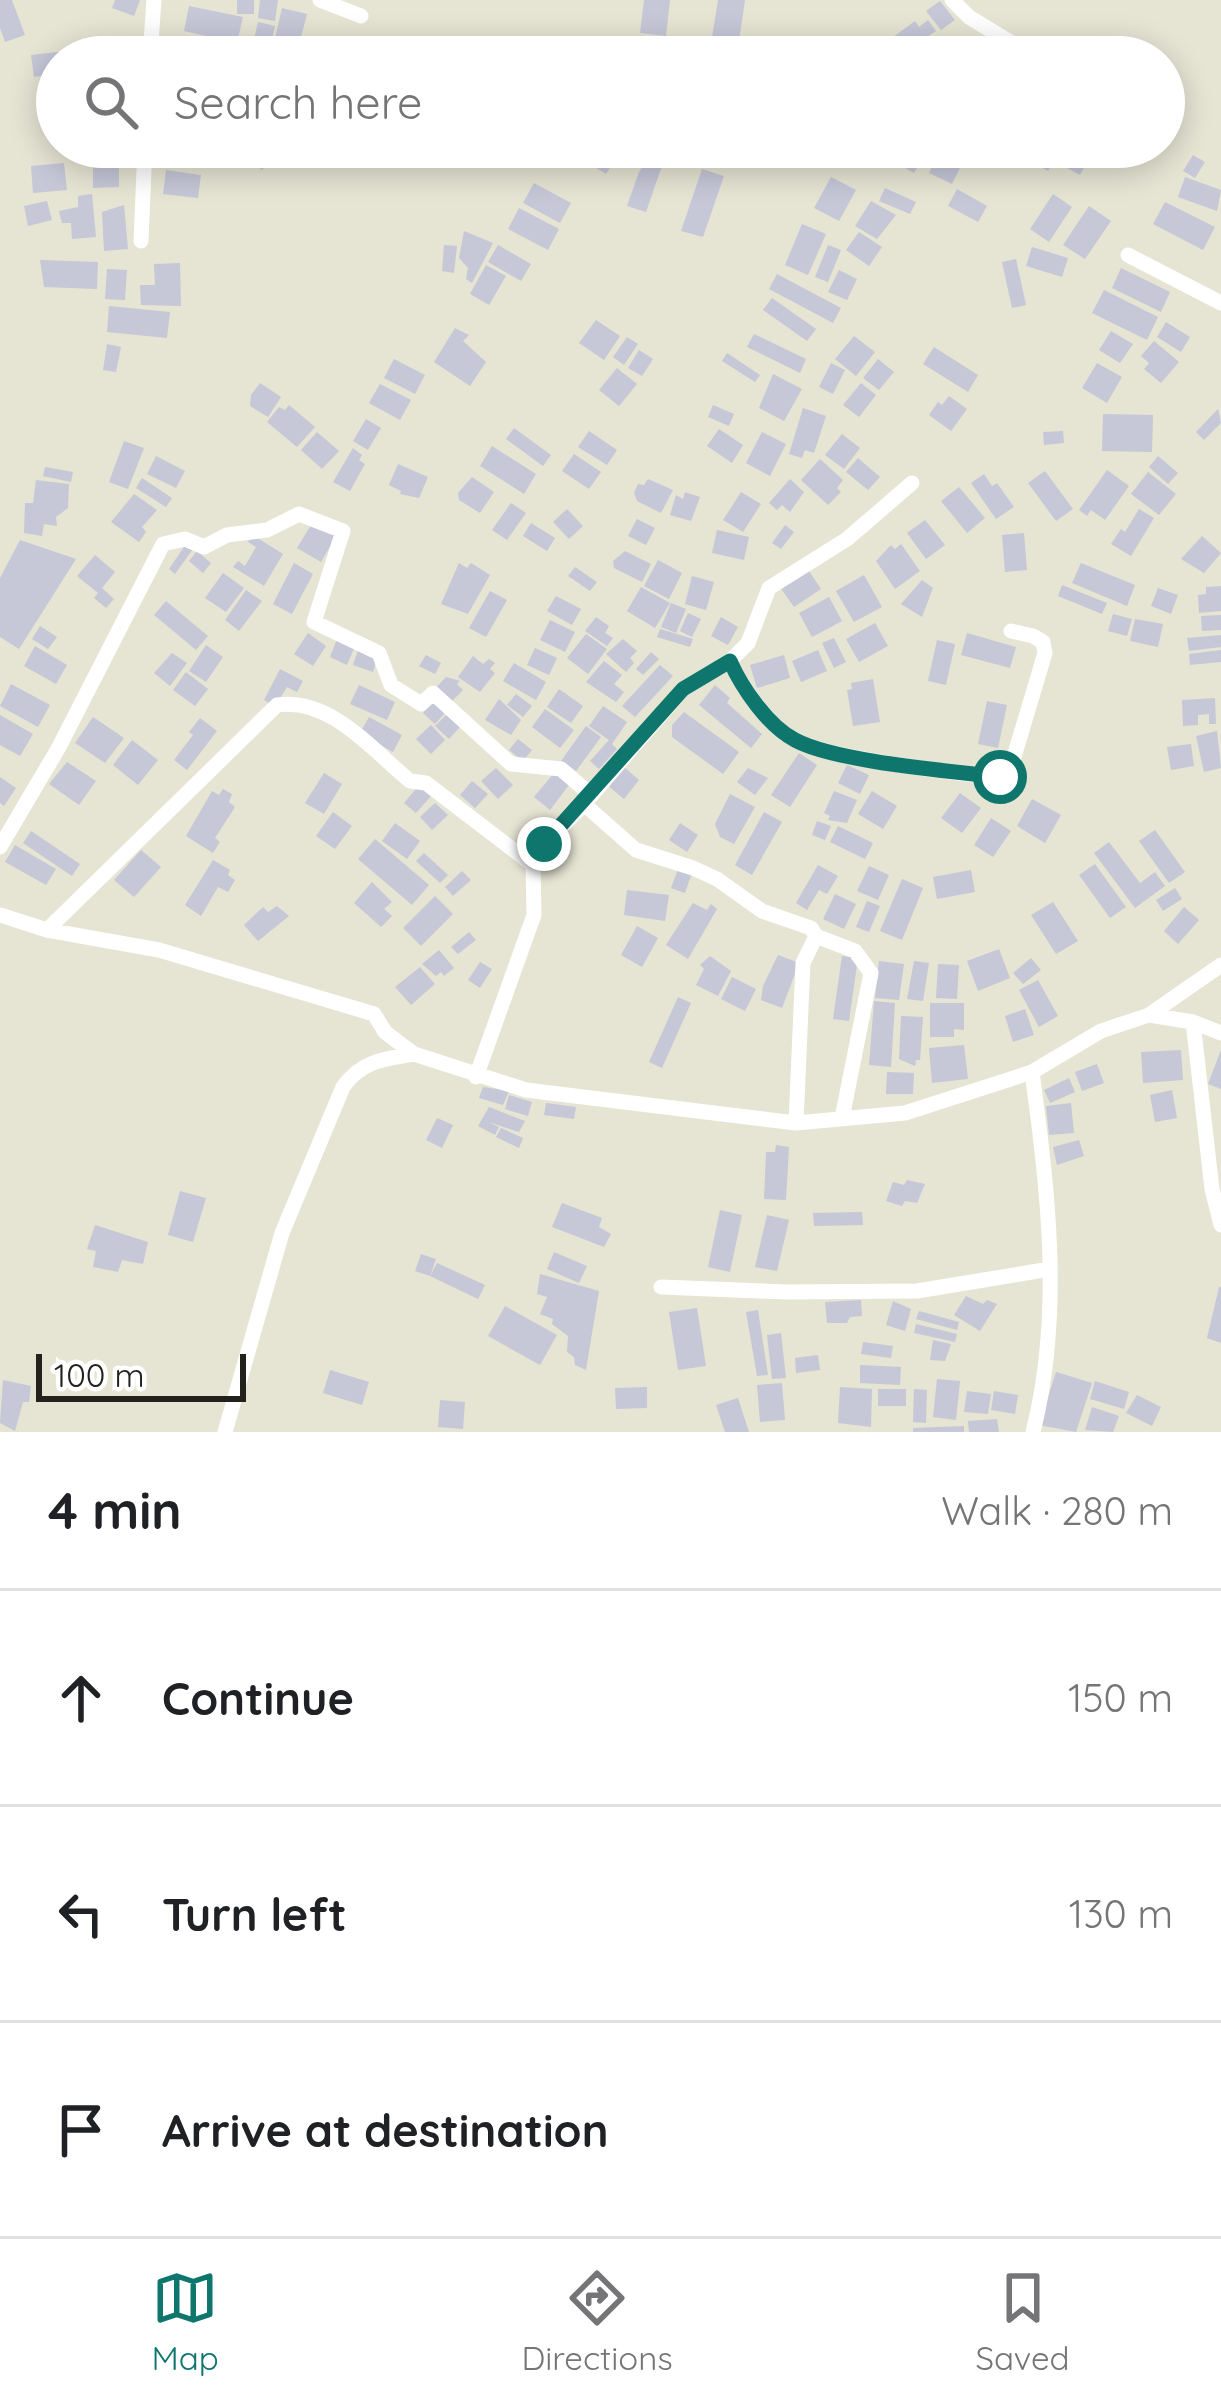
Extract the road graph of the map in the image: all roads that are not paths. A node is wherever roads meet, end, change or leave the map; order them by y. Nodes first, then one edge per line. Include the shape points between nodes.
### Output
1 (154, 0) edge
2 (320, 0) edge
3 (952, 0) edge
4 (361, 16) dead end
5 (151, 36) edge
6 (1000, 36) edge
7 (144, 168) edge
8 (141, 241) dead end
9 (1128, 255) dead end
10 (1221, 303) edge
11 (912, 483) dead end
12 (1011, 632) dead end
13 (730, 661) junction
14 (587, 799) junction
15 (0, 847) edge
16 (533, 865) junction
17 (0, 915) edge
18 (47, 930) junction
19 (816, 936) junction
20 (1221, 965) edge
21 (1149, 1015) junction
22 (1193, 1022) junction
23 (1221, 1033) edge
24 (414, 1054) junction
25 (1032, 1072) junction
26 (476, 1076) junction
27 (842, 1118) junction
28 (796, 1123) junction
29 (1221, 1225) edge
30 (1050, 1269) junction
31 (662, 1287) dead end
32 (225, 1432) edge
33 (1033, 1432) edge

1 - 5 street
2 - 4 street
3 - 6 street
7 - 8 street
9 - 10 street
11 - 13 street via 770,588 748,643
12 - 13 street via 1043,642 1045,653 1008,777 794,740 740,683
13 - 14 street via 683,689
14 - 15 street via 561,770 511,764 433,693 421,704 392,685 379,653 314,622 343,531 299,514 205,547 184,539 164,544
14 - 16 street
14 - 19 street via 636,850 705,873
16 - 18 street via 323,709 299,702 277,705
16 - 26 street via 534,915
17 - 18 street
18 - 24 street via 159,950 374,1014
19 - 27 street via 855,951 871,973
19 - 28 street via 802,963
20 - 21 street
21 - 22 street
21 - 25 street via 1101,1031
22 - 23 street
22 - 29 street
24 - 26 street
24 - 32 street via 370,1062 343,1087 282,1233
25 - 27 street via 905,1113
25 - 30 street
26 - 28 street via 526,1090
27 - 28 street
30 - 31 street via 917,1291
30 - 33 street via 1047,1363

